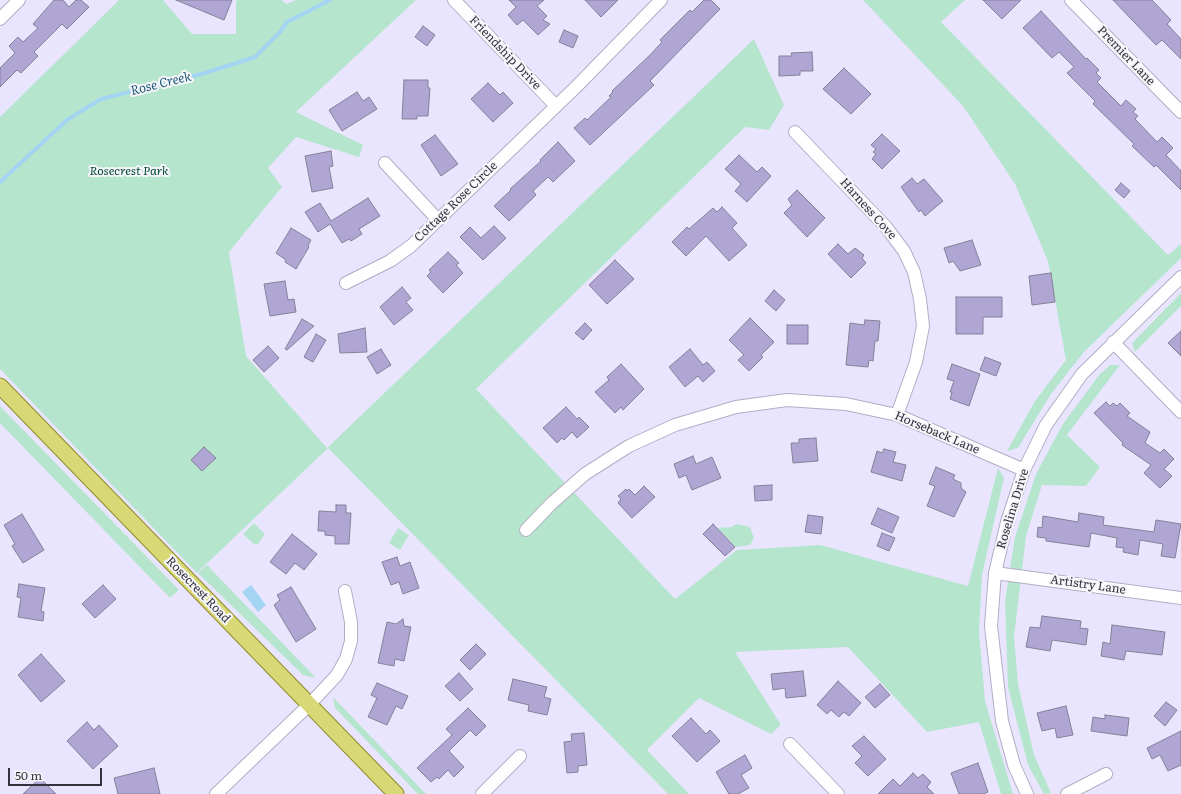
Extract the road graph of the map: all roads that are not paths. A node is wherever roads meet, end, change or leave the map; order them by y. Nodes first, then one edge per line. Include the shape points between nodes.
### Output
1 (19, 0) edge
2 (454, 0) edge
3 (661, 0) edge
4 (1071, 0) edge
5 (0, 19) edge
6 (556, 106) junction
7 (1181, 112) edge
8 (795, 132) dead end
9 (385, 163) dead end
10 (438, 220) junction
11 (1181, 277) edge
12 (346, 284) dead end
13 (1112, 342) junction
14 (0, 386) edge
15 (1181, 412) edge
16 (897, 415) junction
17 (1024, 470) junction
18 (526, 530) dead end
19 (995, 573) junction
20 (346, 591) dead end
21 (1181, 598) edge
22 (310, 705) junction
23 (790, 744) dead end
24 (520, 756) dead end
25 (1106, 774) dead end
26 (216, 794) edge
27 (396, 794) edge
28 (482, 794) edge
29 (838, 794) edge
30 (1027, 794) edge
31 (1067, 794) edge

1 - 5 street
2 - 6 street, Friendship Drive
3 - 6 street, Cottage Rose Circle
4 - 7 street, Premier Lane
6 - 10 street, Cottage Rose Circle
8 - 16 street, Harness Cove via 886,227 904,251 914,272 923,326 916,362
9 - 10 street
10 - 12 street, Cottage Rose Circle via 401,254
11 - 13 street, Roselina Drive
13 - 15 street
13 - 17 street, Roselina Drive via 1082,374 1046,425
14 - 22 main road, Rosecrest Road
16 - 17 street, Horseback Lane
16 - 18 street, Horseback Lane via 846,404 787,400 736,407 675,425 629,446 585,474
17 - 19 street, Roselina Drive via 1007,522
19 - 21 street, Artistry Lane
19 - 30 street, Roselina Drive via 991,626 1002,721 1014,765
20 - 22 street via 351,622 348,651 337,675
22 - 26 street
22 - 27 main road, Rosecrest Road
23 - 29 street
24 - 28 street
25 - 31 street

